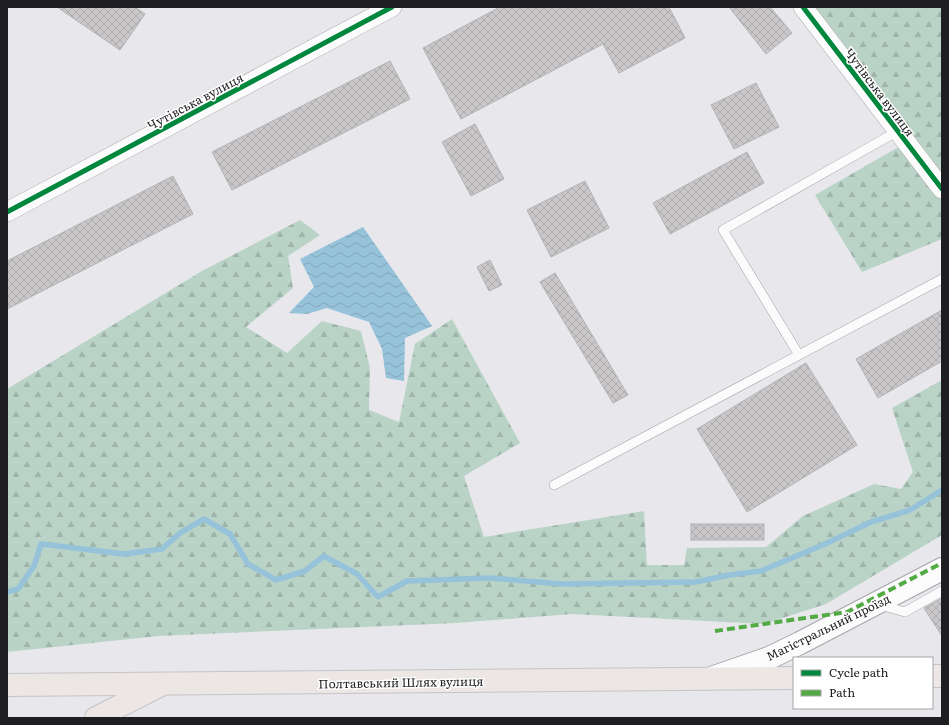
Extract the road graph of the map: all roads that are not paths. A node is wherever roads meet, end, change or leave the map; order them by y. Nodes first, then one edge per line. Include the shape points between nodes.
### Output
1 (392, 7) edge
2 (803, 7) edge
3 (898, 131) junction
4 (942, 190) edge
5 (7, 212) edge
6 (942, 279) edge
7 (799, 355) junction
8 (554, 485) dead end
9 (942, 568) edge
10 (942, 591) edge
11 (876, 604) junction
12 (793, 678) edge
13 (710, 679) junction
14 (164, 684) junction
15 (7, 685) edge
16 (96, 718) edge

1 - 5 street, Чутівська вулиця
2 - 3 street, Чутівська вулиця
3 - 4 street, Чутівська вулиця
3 - 7 lane via 723,230
6 - 7 lane
7 - 8 lane
9 - 11 main road, Магістральний проїзд
10 - 11 lane via 905,612
11 - 13 main road, Магістральний проїзд via 769,658
12 - 13 main road, Полтавський Шлях вулиця
13 - 14 main road, Полтавський Шлях вулиця
14 - 15 main road, Полтавський Шлях вулиця
14 - 16 main road

